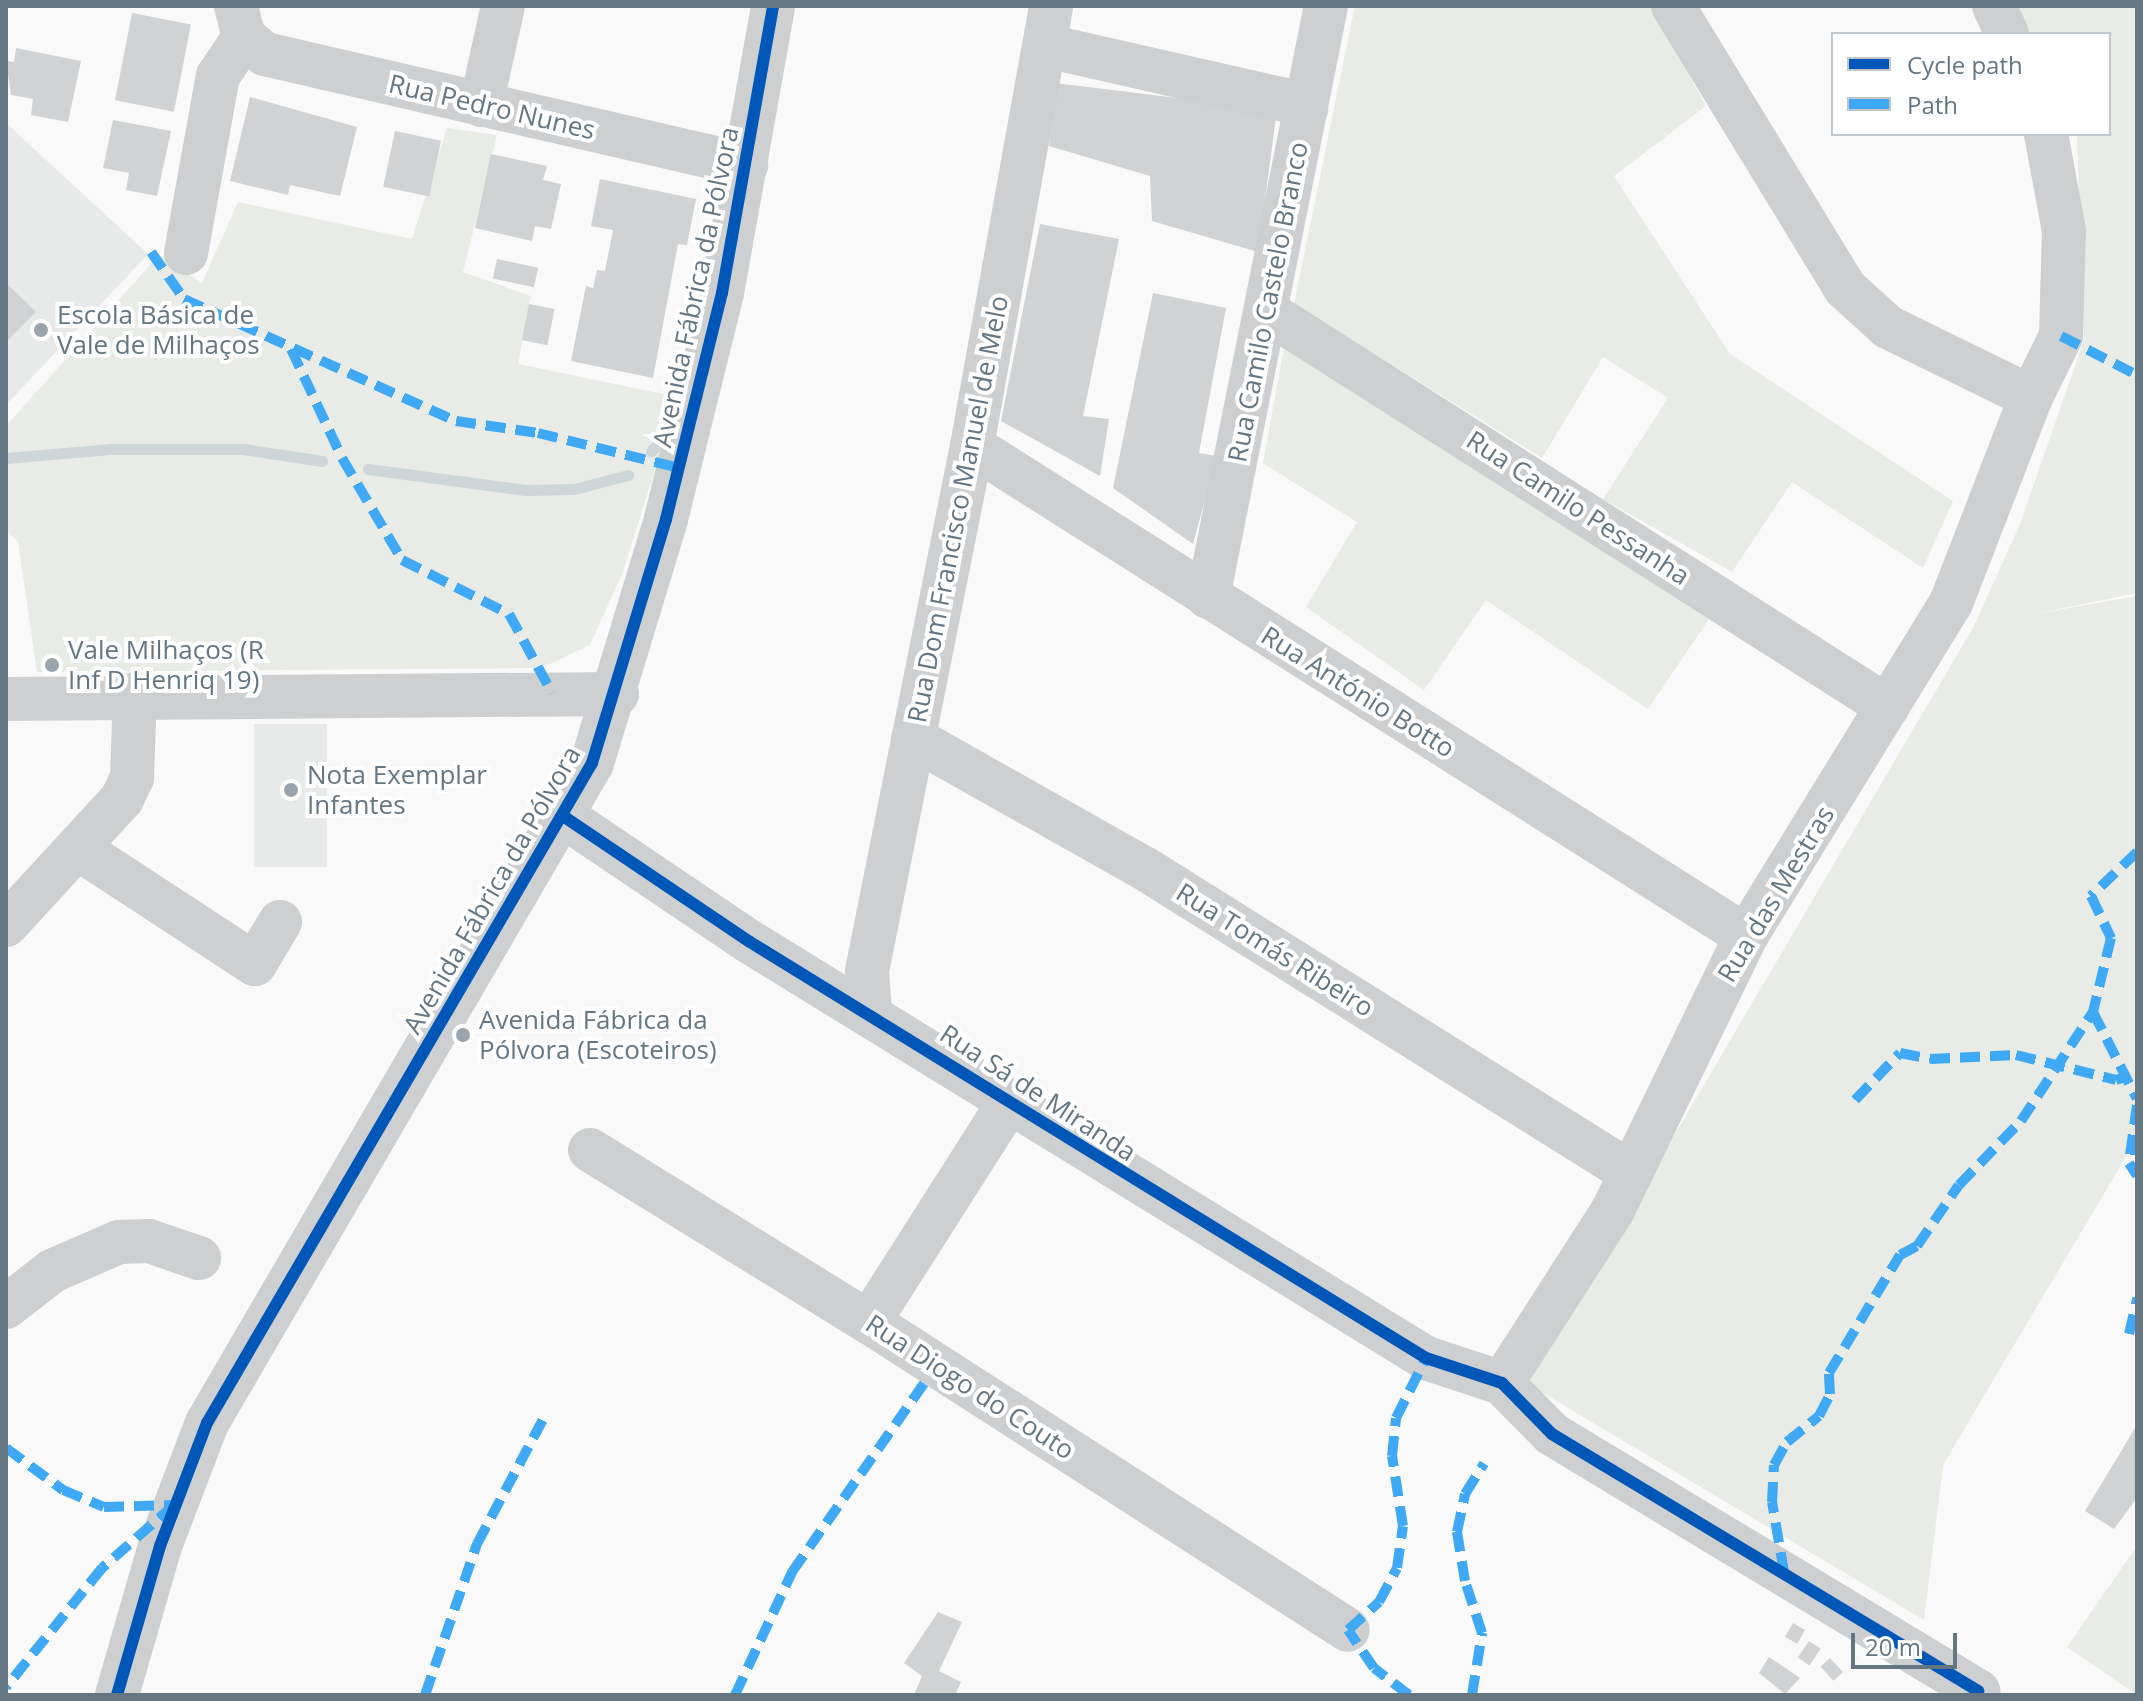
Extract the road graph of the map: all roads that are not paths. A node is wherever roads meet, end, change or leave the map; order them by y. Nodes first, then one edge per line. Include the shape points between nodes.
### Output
1 (503, 6) edge
2 (773, 6) edge
3 (1326, 6) edge
4 (1673, 6) edge
5 (1994, 6) edge
6 (240, 21) edge
7 (1049, 26) edge
8 (2006, 32) edge
9 (481, 105) junction
10 (1306, 109) junction
11 (2046, 136) edge
12 (746, 165) junction
13 (186, 253) dead end
14 (1266, 311) junction
15 (2031, 397) junction
16 (972, 446) junction
17 (1208, 597) junction
18 (135, 694) junction
19 (617, 694) junction
20 (6, 699) edge
21 (1888, 707) junction
22 (913, 738) junction
23 (563, 816) junction
24 (79, 849) junction
25 (280, 922) dead end
26 (6, 925) edge
27 (1746, 936) junction
28 (870, 1012) junction
29 (1009, 1102) junction
30 (590, 1150) dead end
31 (1631, 1173) junction
32 (199, 1258) dead end
33 (6, 1307) edge
34 (869, 1322) junction
35 (1502, 1383) junction
36 (1348, 1630) dead end
37 (1981, 1681) edge
38 (117, 1695) edge

1 - 9 street
2 - 12 street, Avenida Fábrica da Pólvora
3 - 10 street, Rua Camilo Castelo Branco
4 - 15 street via 1845,288 1888,327
5 - 8 street
6 - 9 street, Rua Pedro Nunes via 265,54
6 - 13 street via 218,76
7 - 10 street
7 - 16 street, Rua Dom Francisco Manuel de Melo
9 - 12 street, Rua Pedro Nunes
10 - 14 street, Rua Camilo Castelo Branco
11 - 15 street via 2064,231 2061,336
12 - 19 street, Avenida Fábrica da Pólvora via 722,293
14 - 17 street, Rua Camilo Castelo Branco
14 - 21 street, Rua Camilo Pessanha
15 - 21 street, Rua das Mestras via 1951,603
16 - 17 street, Rua António Botto
16 - 22 street, Rua Dom Francisco Manuel de Melo
17 - 27 street, Rua António Botto
18 - 19 street
18 - 20 street
18 - 24 street via 132,778 114,809
19 - 23 street, Avenida Fábrica da Pólvora via 592,763
21 - 27 street, Rua das Mestras
22 - 28 street, Rua Dom Francisco Manuel de Melo via 867,971
22 - 31 street, Rua Tomás Ribeiro via 1144,868
23 - 28 street, Rua Sá de Miranda via 750,942
23 - 38 street, Avenida Fábrica da Pólvora via 207,1423 142,1599
24 - 25 street via 255,964
24 - 26 street
27 - 31 street, Rua das Mestras
28 - 29 street, Rua Sá de Miranda
29 - 34 street
29 - 35 street, Rua Sá de Miranda via 1426,1358
30 - 34 street, Rua Diogo do Couto
31 - 35 street, Rua das Mestras via 1548,1318
32 - 33 street via 162,1244 119,1242 52,1271
34 - 36 street, Rua Diogo do Couto
35 - 37 street via 1552,1434

